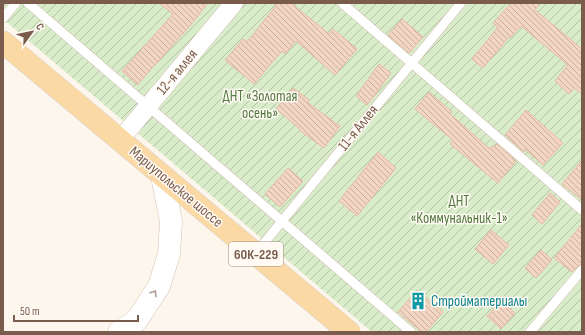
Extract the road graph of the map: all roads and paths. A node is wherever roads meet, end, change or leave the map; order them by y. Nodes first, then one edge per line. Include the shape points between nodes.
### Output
1 (16, 3) edge
2 (28, 3) edge
3 (234, 3) edge
4 (342, 3) edge
5 (461, 3) edge
6 (3, 18) edge
7 (3, 42) edge
8 (3, 56) edge
9 (28, 63) junction
10 (412, 63) junction
11 (148, 106) junction
12 (120, 140) junction
13 (162, 176) junction
14 (582, 210) edge
15 (282, 222) junction
16 (255, 254) junction
17 (582, 270) edge
18 (119, 332) edge
19 (349, 332) edge
20 (411, 332) edge
21 (530, 332) edge

1 - 6 lane
2 - 11 lane
3 - 11 street, 12-я аллея
4 - 10 lane
5 - 10 lane, 11-я Аллея
7 - 9 main road, Мариупольское шоссе / 60К-229
8 - 9 main road
9 - 12 main road, Мариупольское шоссе / 60К-229
10 - 14 lane
10 - 15 lane, 11-я Аллея
11 - 12 street, 12-я аллея
11 - 15 lane
12 - 13 main road, Мариупольское шоссе / 60К-229
13 - 16 main road, Мариупольское шоссе / 60К-229
18 -> 13 main road via 137,320 159,286 169,254 171,221
15 - 16 lane, 11-я Аллея
15 - 20 lane
16 - 19 main road, Мариупольское шоссе / 60К-229
17 - 21 lane

